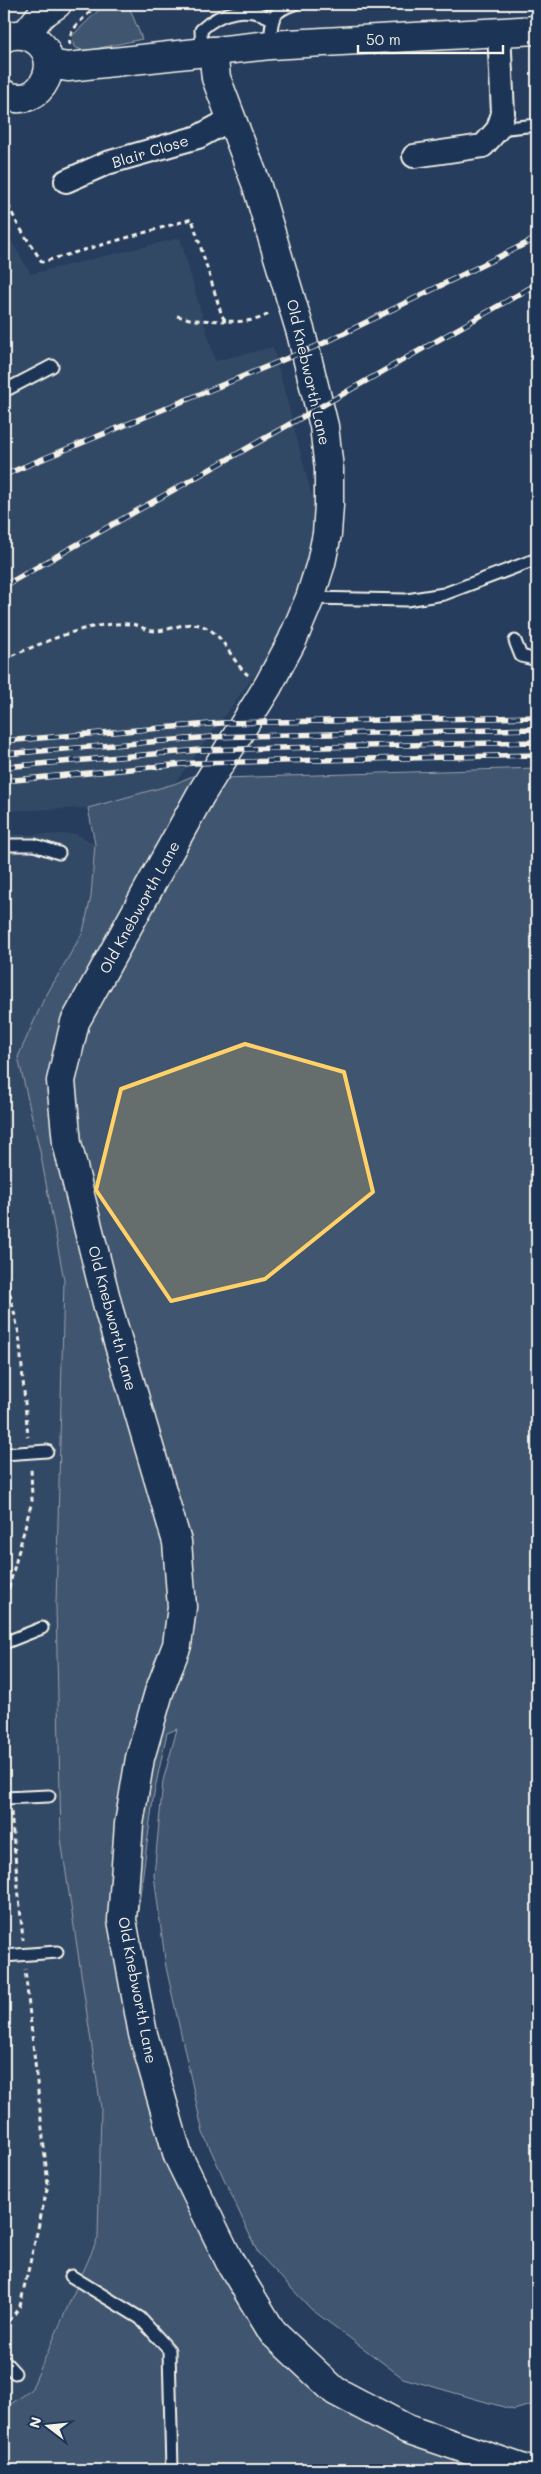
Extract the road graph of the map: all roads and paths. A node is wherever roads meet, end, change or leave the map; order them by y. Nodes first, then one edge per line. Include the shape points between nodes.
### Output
1 (13, 4) edge
2 (57, 4) edge
3 (100, 4) edge
4 (294, 4) edge
5 (4, 11) edge
6 (537, 30) edge
7 (271, 32) junction
8 (499, 32) junction
9 (14, 37) edge
10 (74, 50) dead end
11 (208, 52) junction
12 (50, 64) junction
13 (6, 98) edge
14 (232, 118) junction
15 (537, 126) edge
16 (498, 129) junction
17 (414, 156) dead end
18 (66, 181) dead end
19 (4, 197) edge
20 (292, 298) junction
21 (177, 316) dead end
22 (226, 321) junction
23 (52, 366) dead end
24 (4, 391) edge
25 (537, 559) edge
26 (310, 598) junction
27 (515, 641) dead end
28 (4, 659) edge
29 (537, 660) edge
30 (268, 686) junction
31 (4, 844) edge
32 (59, 853) dead end
33 (46, 1451) dead end
34 (4, 1454) edge
35 (42, 1628) dead end
36 (4, 1643) edge
37 (4, 1744) edge
38 (49, 1796) dead end
39 (7, 1798) edge
40 (57, 1952) dead end
41 (24, 1955) junction
42 (4, 1956) edge
43 (71, 2276) dead end
44 (4, 2328) edge
45 (4, 2362) edge
46 (14, 2373) dead end
47 (172, 2470) edge
48 (528, 2470) edge

1 - 5 path
2 - 9 street
3 - 10 path via 69,36
4 - 7 lane via 283,8
6 - 8 street
7 - 8 street
7 - 11 street
7 - 11 lane via 260,12 227,14 202,30
8 - 16 street via 503,113
9 - 12 street via 38,40
11 - 12 street via 68,67
11 - 14 street, Old Knebworth Lane
12 - 13 street via 48,78 40,90 27,98
14 - 18 street, Blair Close via 198,136 107,163
14 - 20 street, Old Knebworth Lane
15 - 16 lane
16 - 17 street via 484,146
19 - 22 path via 42,262 192,219
20 - 22 path via 265,318
20 - 26 street, Old Knebworth Lane via 324,426 330,469 327,534
21 - 22 path
23 - 24 lane
25 - 26 lane via 438,595 406,600
26 - 30 street, Old Knebworth Lane
27 - 29 lane via 521,656
28 - 30 path via 92,626 132,624 155,632 182,624 195,625 205,627 220,637 241,670
30 - 48 street, Old Knebworth Lane via 202,794 75,1022 61,1081 67,1143 109,1311 177,1542 182,1607 176,1645 140,1758 129,1824 122,1920 143,2034 178,2156 230,2262 273,2333 335,2391 406,2429
31 - 32 lane via 34,845
33 - 34 lane
35 - 36 lane
37 - 39 path
38 - 39 lane
39 - 41 path
40 - 41 lane
41 - 42 lane
41 - 44 path via 48,2185 20,2306
43 - 47 lane via 140,2318 169,2350
45 - 46 lane

